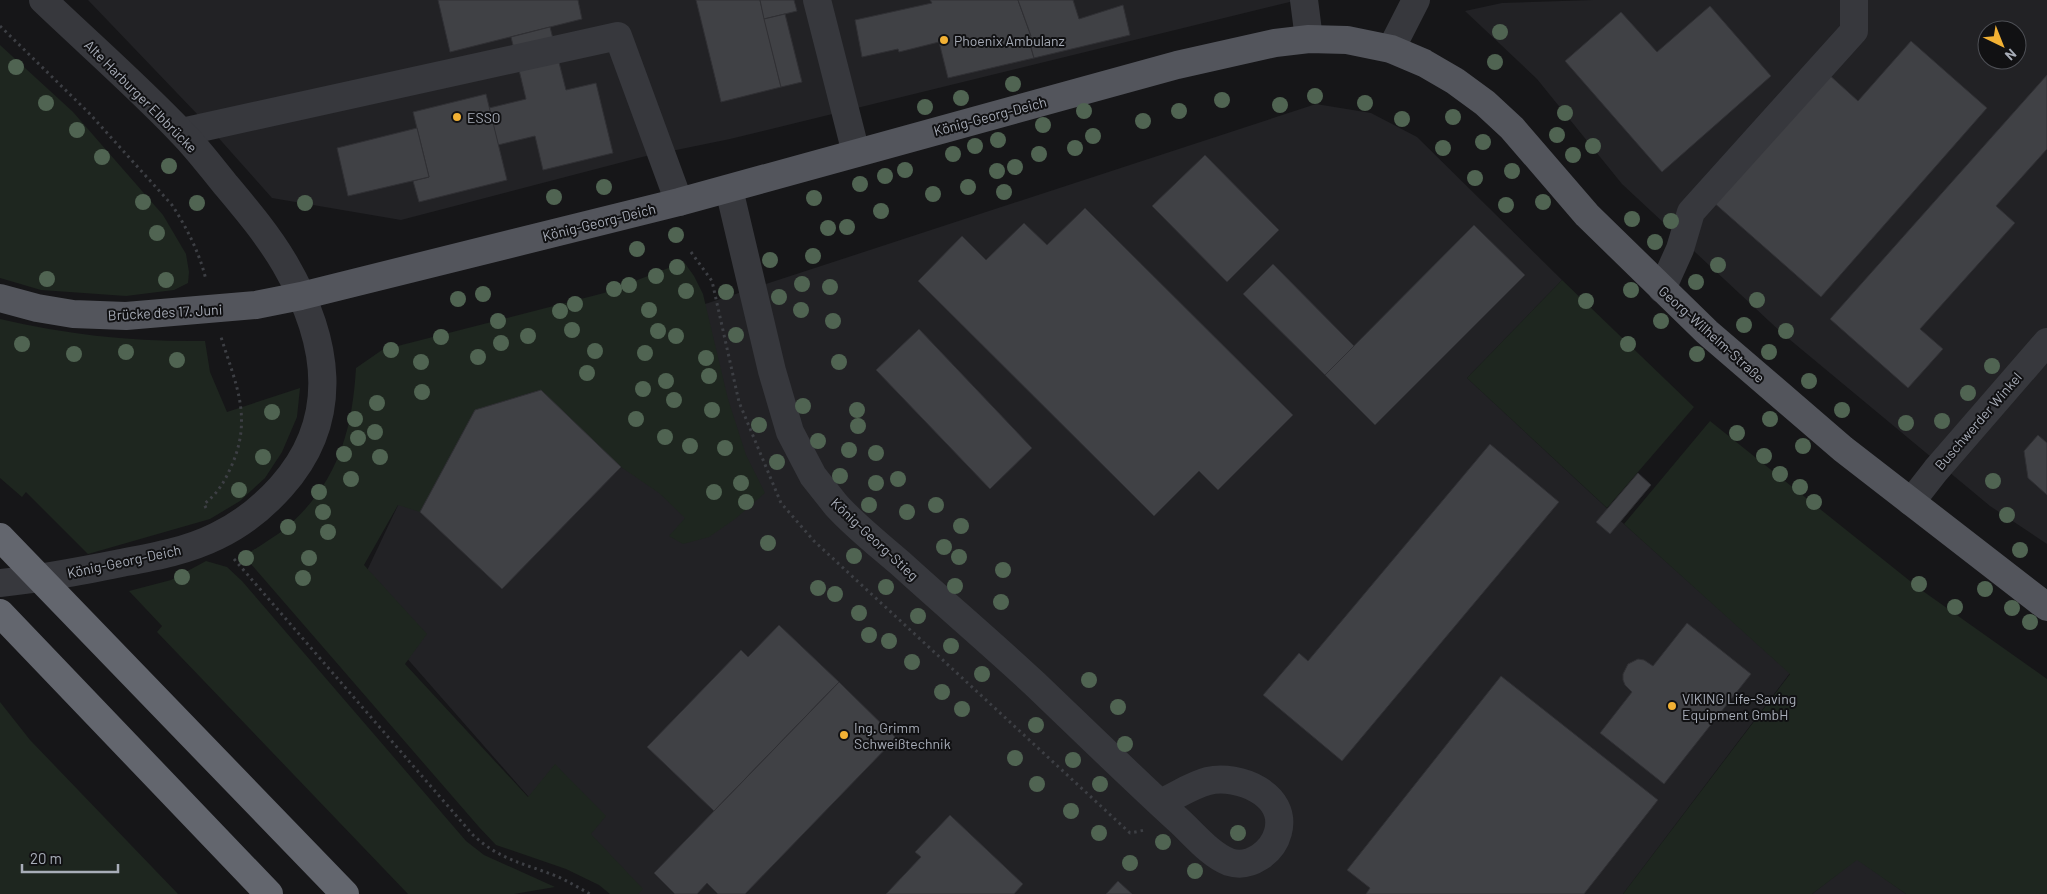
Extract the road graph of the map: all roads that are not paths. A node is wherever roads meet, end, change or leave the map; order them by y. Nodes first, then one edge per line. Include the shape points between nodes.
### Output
1 (43, 0) edge
2 (817, 0) edge
3 (1304, 0) edge
4 (1416, 0) edge
5 (1854, 0) edge
6 (1309, 39) junction
7 (1391, 49) junction
8 (182, 132) junction
9 (856, 153) junction
10 (729, 189) junction
11 (679, 202) junction
12 (1662, 289) junction
13 (301, 296) junction
14 (0, 298) edge
15 (2047, 342) edge
16 (1910, 502) junction
17 (0, 537) edge
18 (0, 583) edge
19 (2047, 607) edge
20 (6, 619) edge
21 (1160, 803) dead end
22 (269, 894) edge
23 (345, 894) edge

1 - 8 street, Alte Harburger Elbbrücke
2 - 9 street
3 - 6 street
4 - 7 street
5 - 12 street via 1854,31 1691,212 1680,249
6 - 7 main road, König-Georg-Deich via 1347,40
6 - 9 main road, König-Georg-Deich via 1275,43 1177,65
7 - 12 main road, Georg-Wilhelm-Straße via 1424,63 1485,102 1512,128 1587,215
8 - 11 street via 618,36
8 - 13 street, Alte Harburger Elbbrücke via 274,246
9 - 10 main road, König-Georg-Deich
10 - 11 main road, König-Georg-Deich
10 - 21 street, König-Georg-Stieg via 774,378 790,432 813,476 842,512 1034,683
11 - 13 main road, König-Georg-Deich
12 - 16 main road, Georg-Wilhelm-Straße via 1780,395
13 - 14 main road, Brücke des 17. Juni via 213,310 126,316 73,314
13 - 18 street, König-Georg-Deich via 315,327 322,359 321,411 307,450 290,477 266,504 239,524 193,546 80,572
15 - 16 street, Buschwerder Winkel
16 - 19 main road, Georg-Wilhelm-Straße
17 - 23 highway
20 - 22 highway

